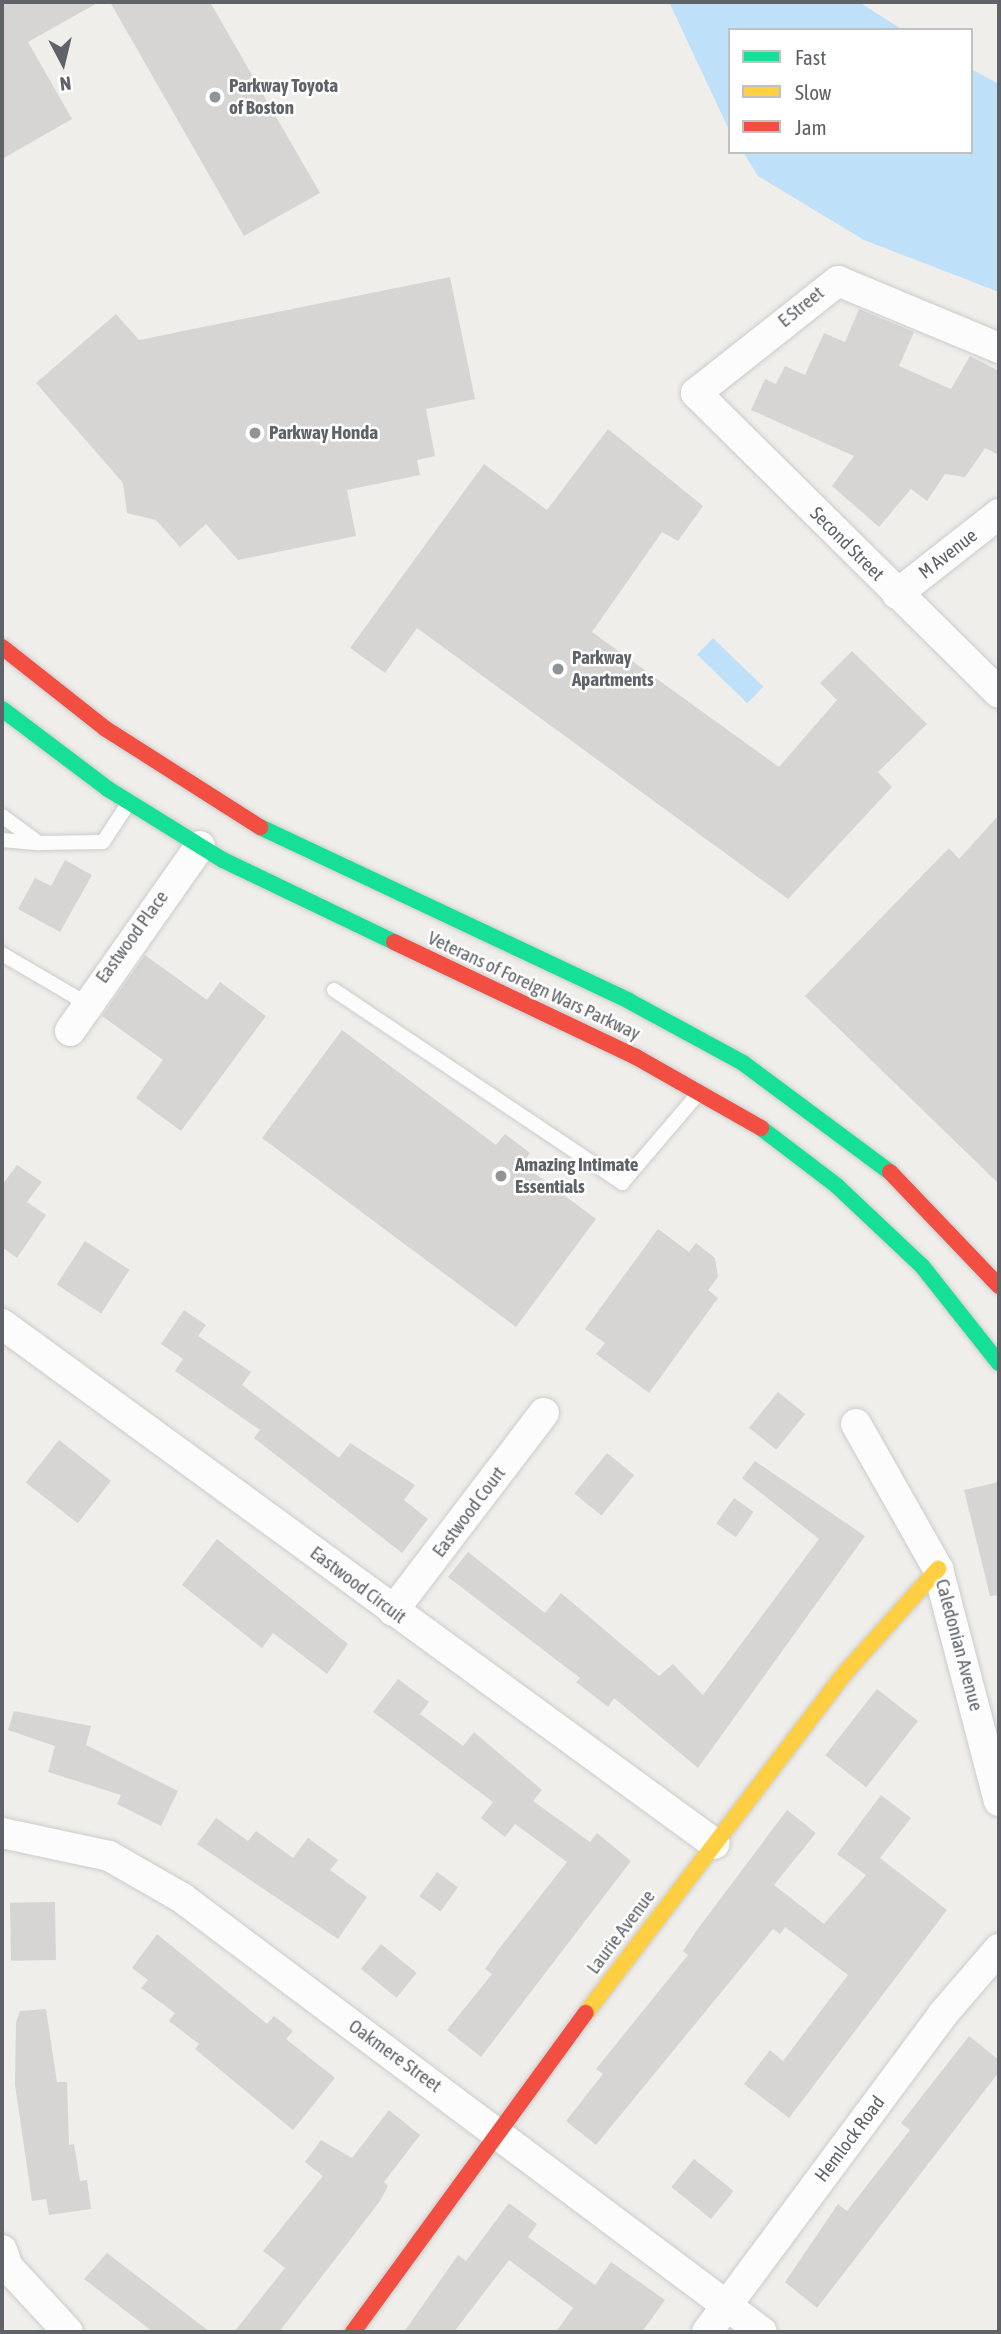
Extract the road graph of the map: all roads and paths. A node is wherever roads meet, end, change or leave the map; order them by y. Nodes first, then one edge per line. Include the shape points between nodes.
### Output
1 (999, 348) edge
2 (696, 393) joint
3 (999, 514) edge
4 (897, 594) junction
5 (2, 647) edge
6 (999, 693) edge
7 (2, 709) edge
8 (128, 803) junction
9 (2, 816) edge
10 (2, 841) edge
11 (39, 843) junction
12 (200, 846) junction
13 (2, 954) edge
14 (334, 990) dead end
15 (86, 1003) junction
16 (70, 1031) dead end
17 (700, 1091) junction
18 (999, 1286) edge
19 (2, 1324) edge
20 (999, 1363) edge
21 (544, 1413) dead end
22 (856, 1424) dead end
23 (939, 1569) junction
24 (393, 1611) junction
25 (999, 1801) edge
26 (2, 1833) edge
27 (715, 1844) junction
28 (999, 1949) edge
29 (496, 2130) junction
30 (2, 2250) edge
31 (726, 2306) junction
32 (68, 2332) edge
33 (353, 2332) edge
34 (707, 2332) edge
35 (762, 2332) edge

1 - 2 street, E Street via 838,282
2 - 4 street, Second Street
3 - 4 street, M Avenue
4 - 6 street, Second Street
5 - 18 main road, Veterans of Foreign Wars Parkway via 106,729 256,825 629,1001 743,1063 884,1166
7 - 8 main road, Veterans of Foreign Wars Parkway
8 - 11 lane via 103,842
8 - 12 main road, Veterans of Foreign Wars Parkway
9 - 11 lane
10 - 11 lane
12 - 15 street, Eastwood Place
12 - 17 main road, Veterans of Foreign Wars Parkway
13 - 15 lane
14 - 17 lane via 622,1183
15 - 16 street, Eastwood Place
17 - 20 main road, Veterans of Foreign Wars Parkway via 772,1135 845,1193 922,1265
19 - 24 street, Eastwood Circuit
21 - 24 street, Eastwood Court
22 - 23 street, Caledonian Avenue
23 - 25 street, Caledonian Avenue
23 - 27 main road, Laurie Avenue via 910,1593
24 - 27 street, Eastwood Circuit
26 - 29 street, Oakmere Street via 109,1856 182,1898
27 - 29 main road, Laurie Avenue
28 - 31 street, Hemlock Road via 943,2014
29 - 31 street, Oakmere Street
29 - 33 main road, Laurie Avenue
30 - 32 street via 8,2267
31 - 34 street, Hemlock Road
31 - 35 street, Oakmere Street

